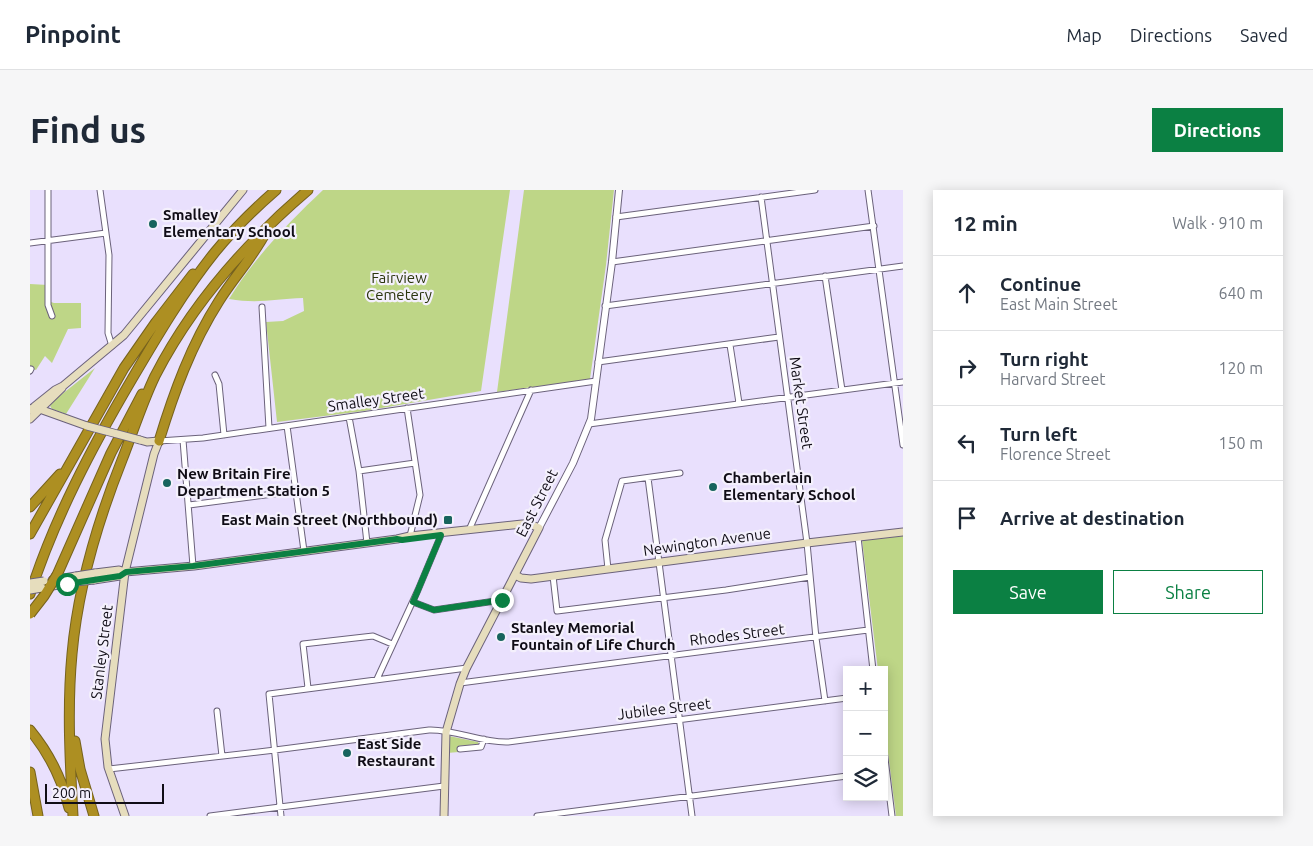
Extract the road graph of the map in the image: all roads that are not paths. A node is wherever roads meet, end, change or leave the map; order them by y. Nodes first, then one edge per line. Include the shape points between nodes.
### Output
1 (48, 190) edge
2 (100, 190) edge
3 (243, 190) edge
4 (276, 190) edge
5 (308, 190) edge
6 (618, 190) edge
7 (815, 190) edge
8 (868, 190) edge
9 (761, 197) junction
10 (616, 217) junction
11 (270, 224) junction
12 (874, 226) junction
13 (106, 233) junction
14 (48, 240) junction
15 (767, 240) junction
16 (30, 243) edge
17 (216, 251) junction
18 (612, 262) junction
19 (903, 266) edge
20 (879, 268) junction
21 (825, 276) junction
22 (773, 284) junction
23 (605, 306) junction
24 (262, 307) dead end
25 (52, 316) dead end
26 (779, 337) junction
27 (730, 345) junction
28 (112, 346) junction
29 (598, 362) junction
30 (215, 375) dead end
31 (155, 377) junction
32 (596, 381) junction
33 (903, 382) edge
34 (894, 383) junction
35 (531, 390) junction
36 (842, 390) junction
37 (788, 397) junction
38 (739, 403) junction
39 (34, 408) edge
40 (408, 408) junction
41 (350, 417) junction
42 (30, 420) edge
43 (589, 424) junction
44 (287, 426) junction
45 (269, 428) junction
46 (224, 435) junction
47 (183, 440) junction
48 (155, 441) junction
49 (903, 445) edge
50 (416, 462) junction
51 (68, 465) junction
52 (359, 471) junction
53 (680, 473) dead end
54 (648, 478) junction
55 (296, 491) junction
56 (189, 505) junction
57 (30, 507) edge
58 (540, 528) junction
59 (469, 530) junction
60 (903, 532) edge
61 (30, 534) edge
62 (444, 534) junction
63 (410, 536) junction
64 (858, 537) junction
65 (397, 539) junction
66 (367, 543) junction
67 (807, 543) junction
68 (304, 551) junction
69 (659, 563) junction
70 (193, 566) junction
71 (608, 569) junction
72 (126, 572) junction
73 (515, 575) junction
74 (553, 576) junction
75 (810, 577) junction
76 (30, 583) edge
77 (43, 585) junction
78 (30, 590) edge
79 (30, 594) edge
80 (664, 598) junction
81 (502, 600) junction
82 (413, 602) junction
83 (30, 614) edge
84 (868, 630) junction
85 (816, 638) junction
86 (392, 644) junction
87 (672, 656) junction
88 (872, 666) edge
89 (467, 668) junction
90 (377, 679) junction
91 (70, 681) junction
92 (460, 683) junction
93 (308, 688) junction
94 (843, 699) edge
95 (825, 701) junction
96 (217, 711) dead end
97 (679, 720) junction
98 (30, 730) edge
99 (446, 732) junction
100 (484, 740) junction
101 (460, 749) dead end
102 (275, 750) junction
103 (222, 756) junction
104 (109, 769) junction
105 (30, 772) edge
106 (843, 777) edge
107 (444, 786) junction
108 (888, 786) edge
109 (689, 796) junction
110 (280, 807) junction
111 (38, 816) edge
112 (72, 816) edge
113 (94, 816) edge
114 (125, 816) edge
115 (210, 816) edge
116 (281, 816) edge
117 (444, 816) edge
118 (537, 816) edge
119 (692, 816) edge
120 (892, 816) edge

1 - 14 street
2 - 13 street
3 - 28 main road via 144,312
4 - 17 highway
5 - 11 highway
6 - 10 street, East Street
7 - 9 street
8 - 12 street
9 - 10 street
9 - 15 street, Market Street
10 - 18 street, East Street
11 - 31 highway via 210,290
11 - 48 highway via 199,336
12 - 15 street
12 - 20 street
13 - 14 street
13 - 28 street via 109,255 108,333
14 - 16 street
14 - 25 street via 48,305
15 - 18 street
15 - 22 street, Market Street
17 - 51 highway via 190,277 142,341
17 - 79 highway via 154,342 109,419 63,510
18 - 23 street, East Street
19 - 20 street
20 - 21 street
20 - 34 street
21 - 22 street
21 - 36 street
22 - 23 street
22 - 26 street, Market Street
23 - 29 street, East Street
24 - 45 street
26 - 27 street
26 - 37 street, Market Street
27 - 29 street
27 - 38 street
28 - 39 main road via 63,386 58,394
29 - 32 street, East Street
30 - 46 street via 219,384
31 - 83 highway, bridge via 117,441 57,575
31 - 91 highway via 110,490 92,546 77,614
32 - 35 street, Smalley Street
32 - 43 street, East Street
33 - 34 street
34 - 36 street
34 - 49 street
35 - 40 street, Smalley Street
35 - 59 street
36 - 37 street
37 - 38 street
37 - 67 street, Market Street
38 - 43 street
39 - 42 main road
39 - 48 main road, bridge via 77,423
40 - 41 street, Smalley Street
40 - 50 street
41 - 44 street, Smalley Street
41 - 52 street
43 - 58 street, East Street
44 - 45 street, Smalley Street
44 - 55 street
45 - 46 street, Smalley Street
46 - 47 street, Smalley Street
47 - 48 street, Smalley Street
47 - 56 street
48 - 72 main road, Stanley Street
50 - 52 street
50 - 63 street via 420,495
51 - 57 highway
51 - 61 highway
52 - 66 street
53 - 54 street
54 - 69 street
54 - 71 street via 622,481 605,540
55 - 56 street
55 - 68 street
56 - 70 street
58 - 59 main road via 523,523
58 - 73 main road, East Street
59 - 62 main road
60 - 64 main road, Newington Avenue
62 - 63 main road
62 - 65 main road
62 - 82 street
63 - 65 main road
64 - 67 main road, Newington Avenue
64 - 84 street
65 - 66 main road
66 - 68 main road
67 - 69 main road, Newington Avenue
67 - 75 street, Market Street
68 - 70 main road
69 - 71 main road, Newington Avenue
69 - 80 street
70 - 72 main road
71 - 74 main road, Newington Avenue
72 - 77 main road, bridge via 119,570
72 - 104 main road, Stanley Street via 106,736
73 - 74 main road, Newington Avenue via 527,580
73 - 81 main road, East Street
74 - 80 street via 557,611
75 - 80 street
75 - 85 street, Market Street
76 - 77 main road, bridge
77 - 78 main road, bridge
80 - 87 street
81 - 82 street via 434,610
81 - 89 main road, East Street
82 - 86 street
84 - 85 street, Rhodes Street
84 - 88 street
85 - 87 street, Rhodes Street
85 - 95 street, Market Street
86 - 90 street
86 - 93 street via 373,636 303,644
87 - 92 street, Rhodes Street
87 - 97 street
89 - 90 street
89 - 92 main road, East Street
90 - 93 street
91 - 112 highway
91 - 113 highway via 76,751
92 - 99 main road, East Street
93 - 102 street via 269,694
94 - 95 street, Jubilee Street
95 - 97 street, Jubilee Street
96 - 103 street
97 - 100 street, Jubilee Street via 508,742
97 - 109 street
98 - 112 highway via 55,769
99 - 100 street, Jubilee Street
99 - 102 street, Jubilee Street via 426,730
99 - 107 main road, East Street
100 - 101 street, Jubilee Street via 481,746
102 - 103 street, Jubilee Street
102 - 110 street
103 - 104 street, Jubilee Street
104 - 114 main road, Stanley Street
105 - 111 highway
106 - 109 street
107 - 110 street
107 - 117 main road, East Street
108 - 120 street
109 - 118 street
109 - 119 street
110 - 115 street
110 - 116 street

